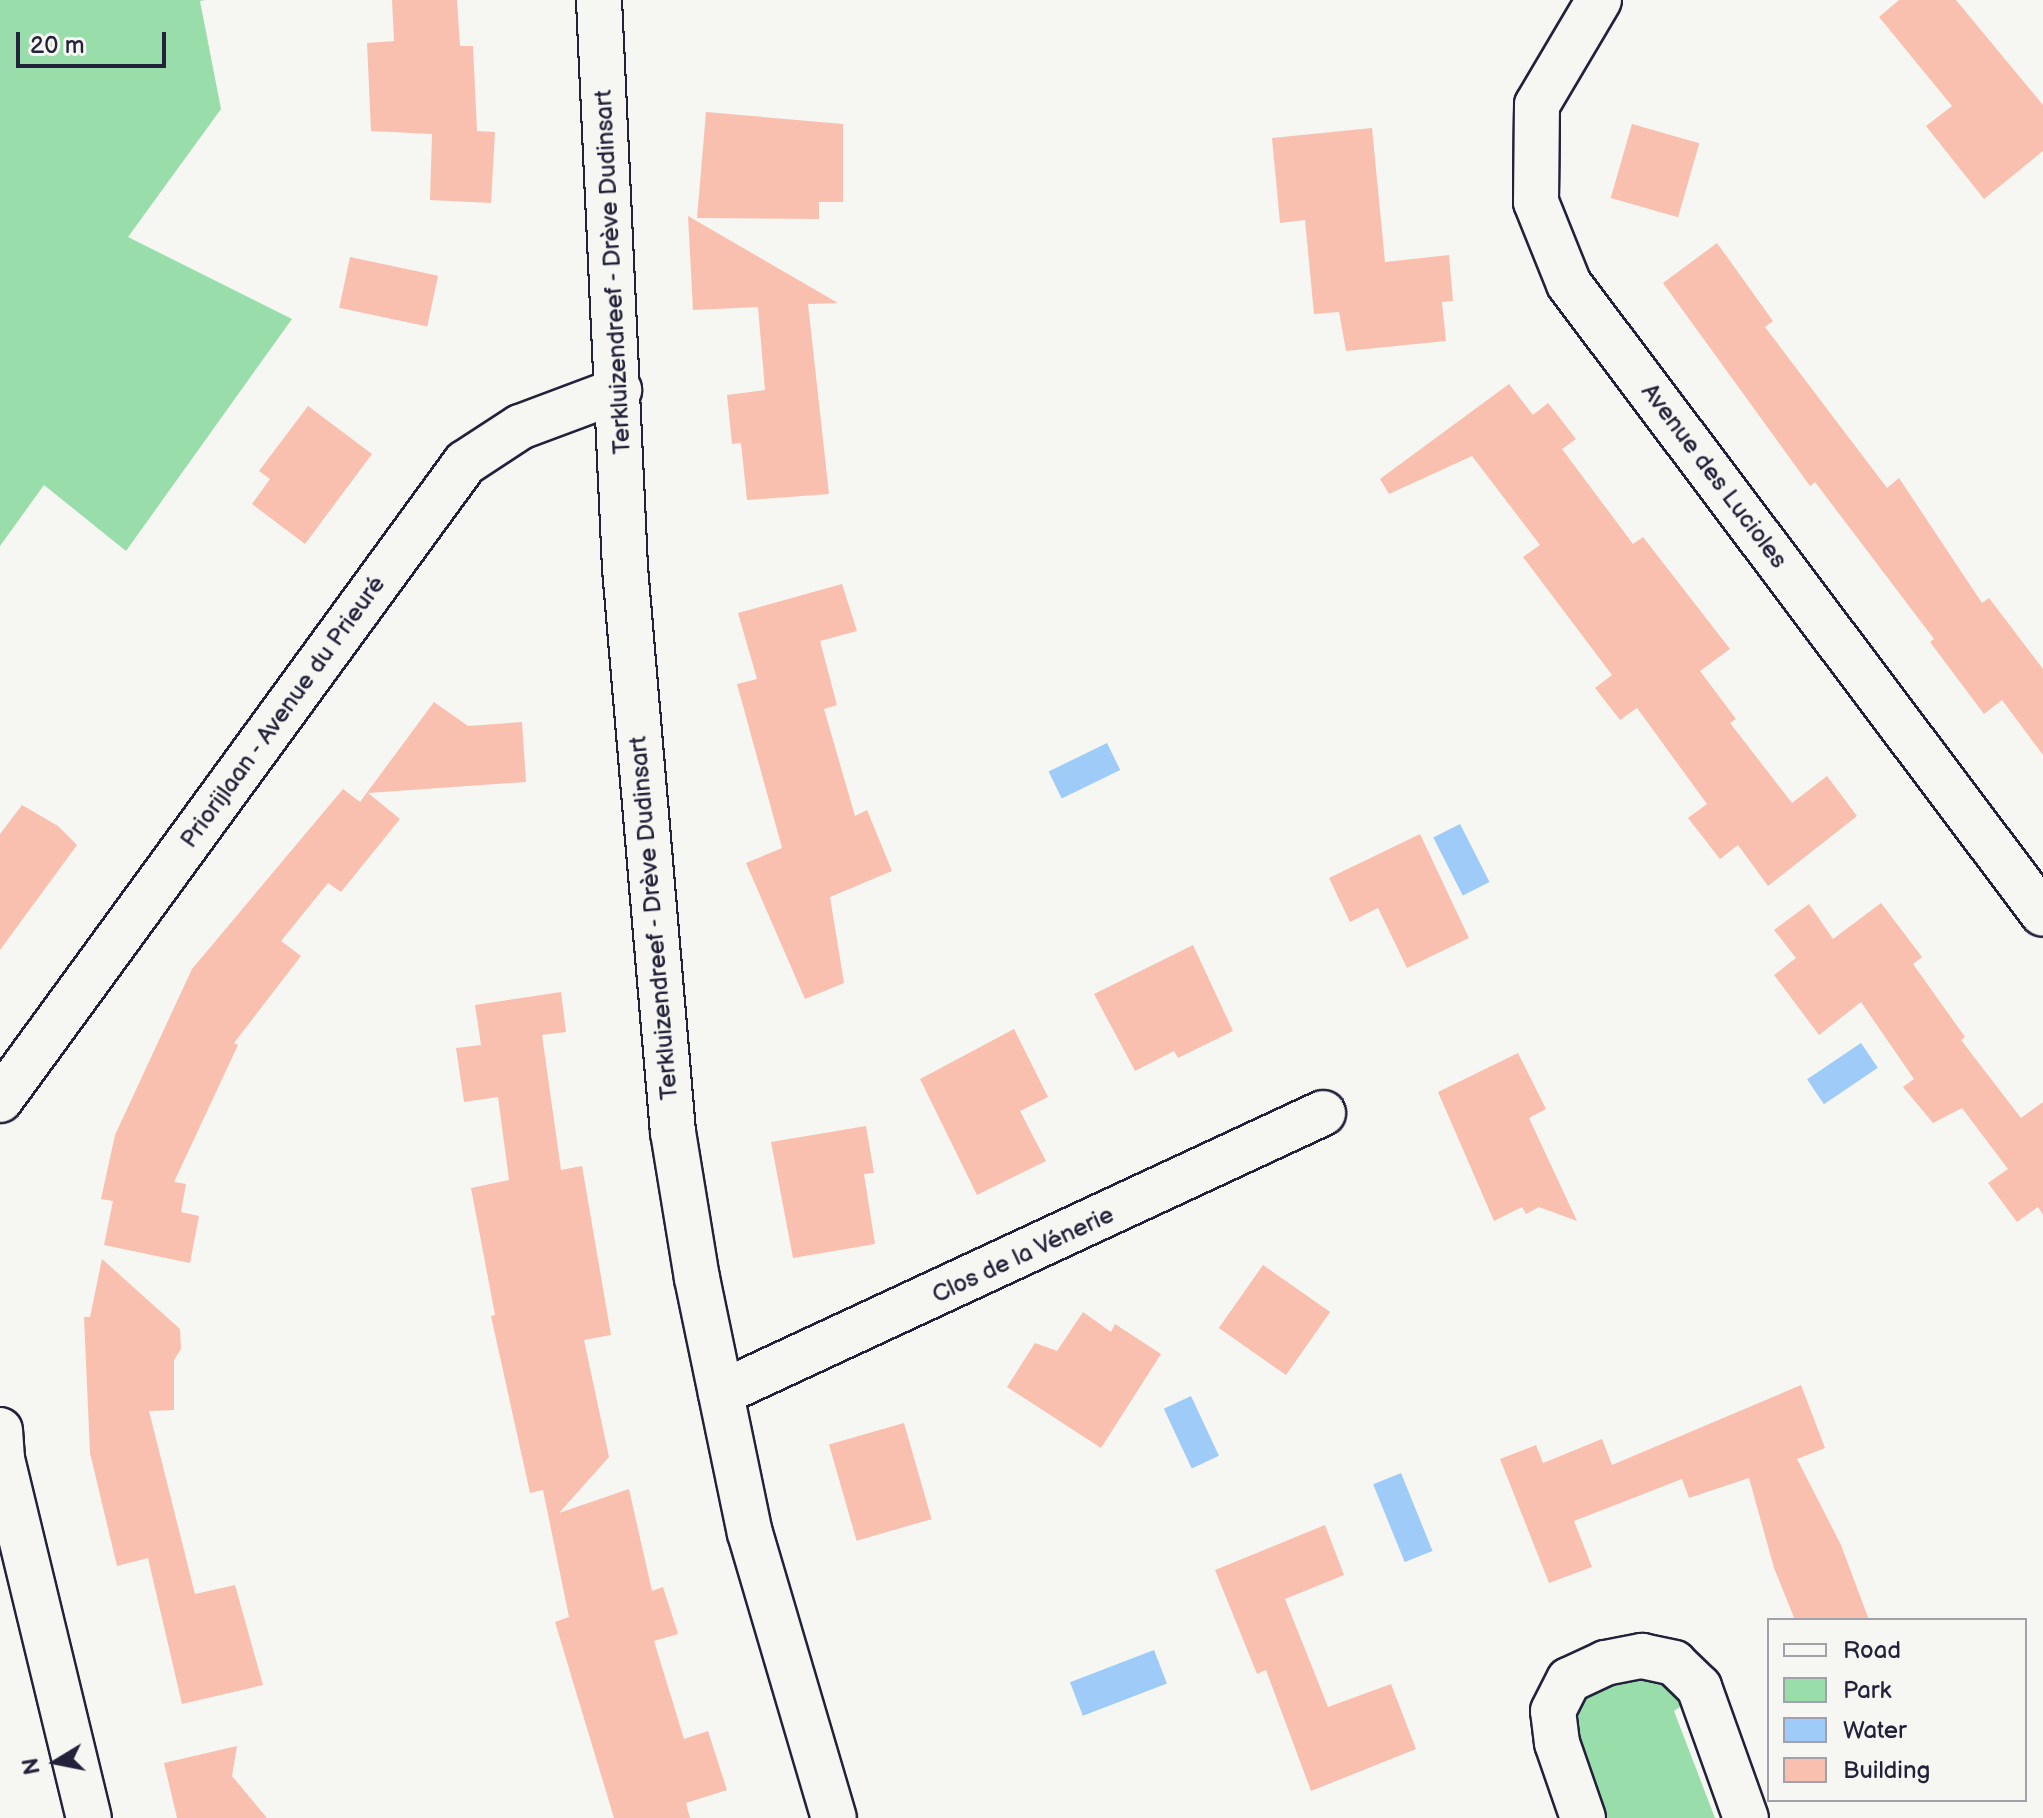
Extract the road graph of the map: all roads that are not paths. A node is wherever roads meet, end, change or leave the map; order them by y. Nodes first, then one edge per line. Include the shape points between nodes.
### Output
1 (599, 0) edge
2 (1599, 0) edge
3 (619, 390) junction
4 (2043, 914) edge
5 (0, 1100) edge
6 (1323, 1113) dead end
7 (721, 1393) junction
8 (0, 1430) edge
9 (89, 1818) edge
10 (834, 1818) edge
11 (1583, 1818) edge
12 (1746, 1818) edge

1 - 3 street, Terkluizendreef - Drève Dudinsart
2 - 4 street, Avenue des Lucioles via 1537,105 1536,202 1569,284
3 - 5 street, Priorijlaan - Avenue du Prieuré via 520,427 465,463
3 - 7 street, Terkluizendreef - Drève Dudinsart via 644,825 673,1132
6 - 7 street, Clos de la Vénerie
7 - 10 street, Terkluizendreef - Drève Dudinsart via 750,1533
8 - 9 street via 2,1459
11 - 12 street via 1557,1743 1553,1711 1569,1680 1605,1663 1642,1656 1674,1663 1699,1687

